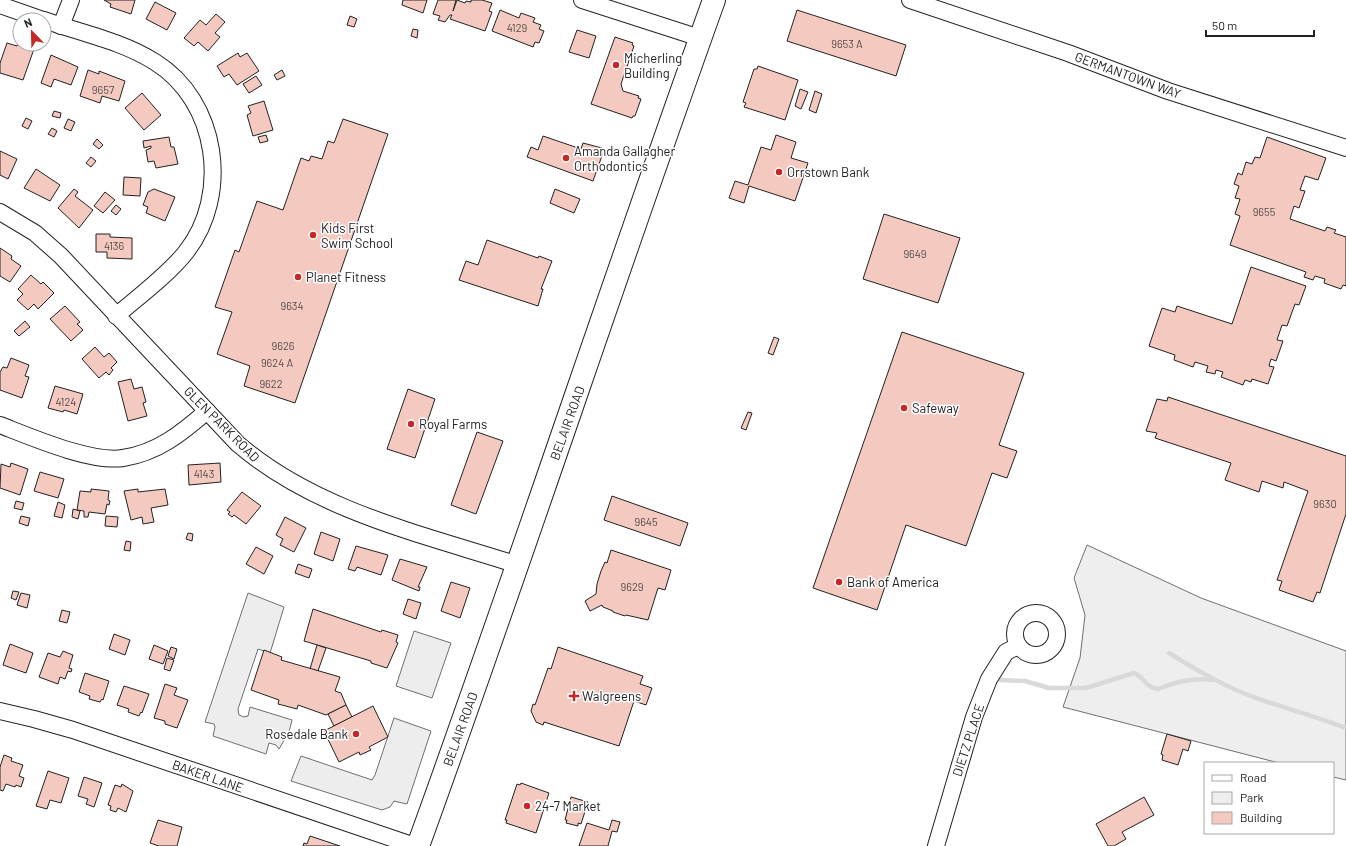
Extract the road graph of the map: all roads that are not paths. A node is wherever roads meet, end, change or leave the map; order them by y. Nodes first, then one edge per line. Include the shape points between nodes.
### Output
1 (71, 0) edge
2 (582, 0) edge
3 (714, 0) edge
4 (910, 0) edge
5 (0, 5) edge
6 (21, 12) edge
7 (52, 23) edge
8 (62, 26) junction
9 (700, 38) junction
10 (1346, 148) edge
11 (0, 212) edge
12 (116, 316) junction
13 (207, 411) junction
14 (0, 425) edge
15 (518, 564) junction
16 (1018, 646) dead end
17 (0, 711) edge
18 (416, 846) edge
19 (936, 846) edge

1 - 8 street
2 - 9 street
3 - 9 highway, BELAIR ROAD
4 - 10 street, GERMANTOWN WAY via 1068,53 1168,91
5 - 6 street
7 - 8 street
8 - 12 street via 121,45 167,70 178,81 201,117 211,145 213,177 207,213 199,233 186,253
9 - 15 highway, BELAIR ROAD
11 - 12 street, GLEN PARK ROAD via 35,233 61,256
12 - 13 street, GLEN PARK ROAD
13 - 14 street via 185,431 163,445 145,453 123,458 78,452
13 - 15 street, GLEN PARK ROAD via 260,463 313,494 411,530
15 - 18 highway, BELAIR ROAD
16 - 19 street, DIETZ PLACE via 1006,652 989,679 974,717
17 - 18 street, BAKER LANE via 73,730

